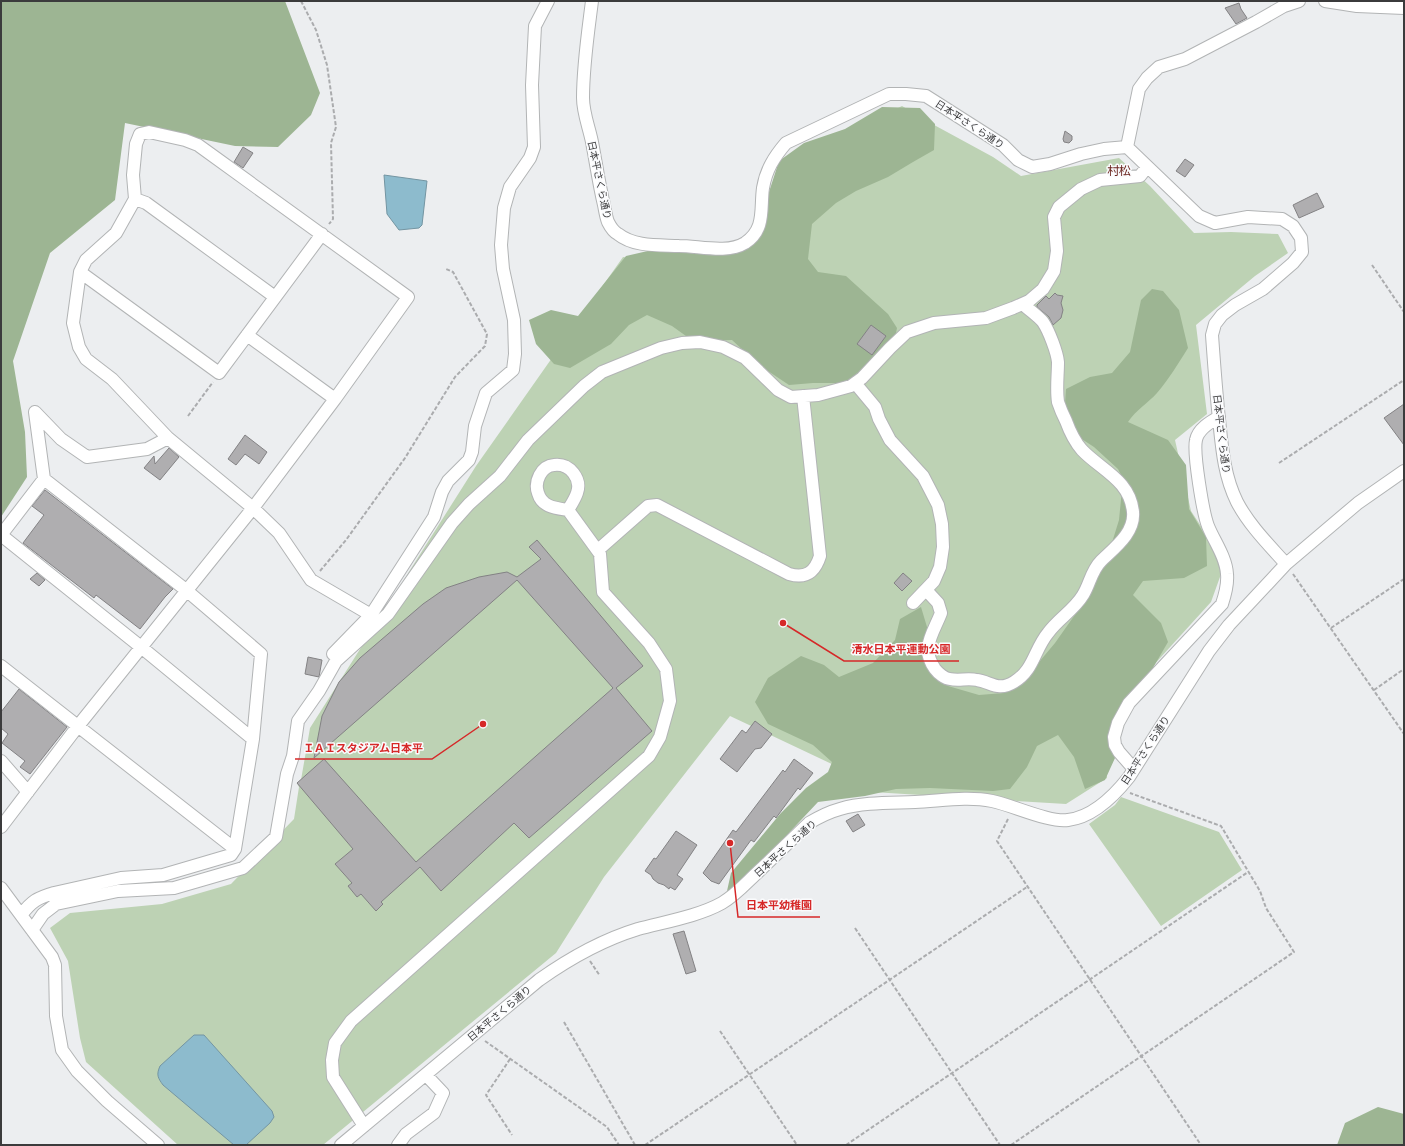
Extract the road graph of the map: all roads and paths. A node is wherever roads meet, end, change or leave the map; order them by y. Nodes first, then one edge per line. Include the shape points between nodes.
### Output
1 (301, 1) edge
2 (548, 1) edge
3 (592, 1) edge
4 (1299, 1) edge
5 (1325, 1) edge
6 (1404, 8) edge
7 (1127, 147) junction
8 (1147, 167) junction
9 (135, 199) junction
10 (322, 234) junction
11 (1372, 265) dead end
12 (446, 269) dead end
13 (80, 272) junction
14 (275, 297) junction
15 (1023, 304) junction
16 (1404, 312) edge
17 (248, 336) junction
18 (220, 373) junction
19 (1404, 380) edge
20 (854, 383) junction
21 (803, 396) junction
22 (335, 399) junction
23 (188, 416) dead end
24 (1219, 417) junction
25 (168, 438) junction
26 (1279, 463) dead end
27 (1404, 471) edge
28 (44, 479) junction
29 (252, 508) junction
30 (568, 510) dead end
31 (1, 535) edge
32 (598, 550) junction
33 (1286, 564) junction
34 (1404, 579) edge
35 (311, 580) junction
36 (186, 590) junction
37 (926, 590) junction
38 (913, 603) dead end
39 (371, 615) junction
40 (1331, 628) junction
41 (141, 647) junction
42 (336, 661) junction
43 (1, 666) edge
44 (1404, 669) edge
45 (1374, 690) junction
46 (78, 726) junction
47 (1404, 734) edge
48 (253, 739) junction
49 (1, 761) edge
50 (1134, 769) junction
51 (1120, 789) junction
52 (28, 792) junction
53 (1014, 807) junction
54 (1, 827) edge
55 (235, 849) junction
56 (1248, 872) junction
57 (1027, 887) junction
58 (1, 888) edge
59 (55, 898) junction
60 (21, 915) junction
61 (855, 928) dead end
62 (32, 930) junction
63 (584, 951) junction
64 (600, 976) dead end
65 (889, 980) junction
66 (1090, 980) junction
67 (564, 1022) dead end
68 (720, 1031) dead end
69 (474, 1034) junction
70 (1141, 1056) junction
71 (510, 1059) junction
72 (750, 1074) junction
73 (952, 1074) junction
74 (426, 1075) junction
75 (364, 1126) junction
76 (512, 1135) dead end
77 (158, 1145) edge
78 (341, 1145) edge
79 (398, 1145) edge
80 (619, 1145) edge
81 (636, 1145) edge
82 (645, 1145) edge
83 (797, 1145) edge
84 (846, 1145) edge
85 (1000, 1145) edge
86 (1011, 1145) edge
87 (1202, 1145) edge

1 - 10 path via 316,30 327,65 336,127 332,143 333,219
2 - 39 street via 535,26 532,86 534,147 530,158 510,187 501,245 503,269 514,320 514,370 486,393 475,426 469,460 448,480 434,517
3 - 7 street, 日本平さくら通り via 584,76 583,99 586,121 608,223 617,234 628,240 653,245 715,249 744,243 758,230 763,212 763,189 767,172 775,156 786,143 889,94 926,96 1003,145 1018,160 1032,167 1080,154
4 - 7 street via 1284,6 1184,58 1159,67 1139,89
5 - 6 street via 1357,6
7 - 8 street, 日本平さくら通り
8 - 15 street via 1140,176 1100,180 1081,189 1059,207 1054,217 1057,251 1054,271 1043,288
8 - 24 street, 日本平さくら通り via 1199,216 1215,222 1248,217 1282,219 1293,226 1301,238 1302,252 1293,263 1263,289 1222,315 1215,324 1212,334
9 - 10 street via 136,144 140,134 149,132 198,145
9 - 13 street via 116,232 86,260
9 - 14 street via 146,203
10 - 14 street
10 - 22 street via 408,297
11 - 16 path
12 - 35 path via 453,272 487,334 485,346 455,377 404,458 346,540
13 - 18 street
13 - 25 street via 73,323 78,347 86,359 112,379
14 - 17 street
15 - 20 street via 986,318 934,323 907,332
15 - 37 street via 1043,322 1052,341 1058,360 1058,402 1072,436 1082,450 1123,485 1133,512 1131,524 1122,541 1092,572 1083,595 1048,632 1027,672 1014,683 1003,687 978,680 948,680 937,672 930,662 927,651 941,613 938,603
17 - 18 street
17 - 22 street
18 - 23 path
19 - 26 path
20 - 21 street via 818,395
20 - 37 street via 875,407 890,440 924,476 938,505 943,546 940,567 934,581
21 - 32 street via 820,556 817,566 809,574 789,574 657,505 648,506
21 - 42 street via 791,397 778,390 745,358 723,347 700,342 661,348 602,372 528,440 500,476 469,504 452,523 388,614
22 - 29 street
24 - 33 street, 日本平さくら通り via 1227,475 1238,503 1249,522
24 - 50 street via 1200,432 1195,450 1203,509 1225,563 1226,591 1222,604 1129,703 1118,723 1114,737 1115,745
25 - 28 street via 147,449 87,457 61,439 35,412
25 - 29 street
27 - 33 street via 1358,503
28 - 31 street
28 - 36 street
29 - 35 street via 279,533
29 - 36 street
30 - 32 street
31 - 41 street
32 - 75 street via 603,592 648,643 666,669 670,701 660,737 649,756 351,1021 335,1043 333,1077
33 - 40 path
33 - 50 street, 日本平さくら通り via 1229,625 1209,651
34 - 40 path
35 - 39 street
36 - 41 street
36 - 48 street via 261,654
37 - 38 street
39 - 42 street via 332,655
40 - 45 path
41 - 46 street
41 - 48 street
42 - 59 street via 298,721 276,837 243,868 174,888
43 - 46 street
44 - 45 path
45 - 47 path
46 - 52 street
46 - 55 street
48 - 55 street
49 - 52 street
50 - 51 street, 日本平さくら通り
51 - 53 street, 日本平さくら通り via 1105,803 1086,814 1068,820 1054,820
51 - 56 path via 1221,826
52 - 54 street
53 - 57 path via 997,841
53 - 63 street, 日本平さくら通り via 990,801 964,799 860,805 822,815 809,823 737,893 722,903 707,910 608,940
55 - 59 street via 231,855 163,875 121,878
56 - 66 path
56 - 70 path via 1260,891 1266,908 1294,952
57 - 65 path
57 - 66 path
58 - 60 street
59 - 60 street via 39,897 31,902
59 - 62 street
60 - 62 street
61 - 65 path
62 - 77 street via 55,965 56,1016 62,1050 77,1071 107,1101
63 - 64 path
63 - 69 street, 日本平さくら通り via 539,980
65 - 72 path
65 - 73 path
66 - 70 path
66 - 73 path
67 - 81 path
68 - 72 path
69 - 71 path
69 - 74 street, 日本平さくら通り
70 - 86 path
70 - 87 path
71 - 76 path via 486,1095
71 - 80 path via 607,1127
72 - 82 path
72 - 83 path
73 - 84 path
73 - 85 path
74 - 75 street, 日本平さくら通り
74 - 79 street via 443,1093 434,1113 406,1134
75 - 78 street, 日本平さくら通り

